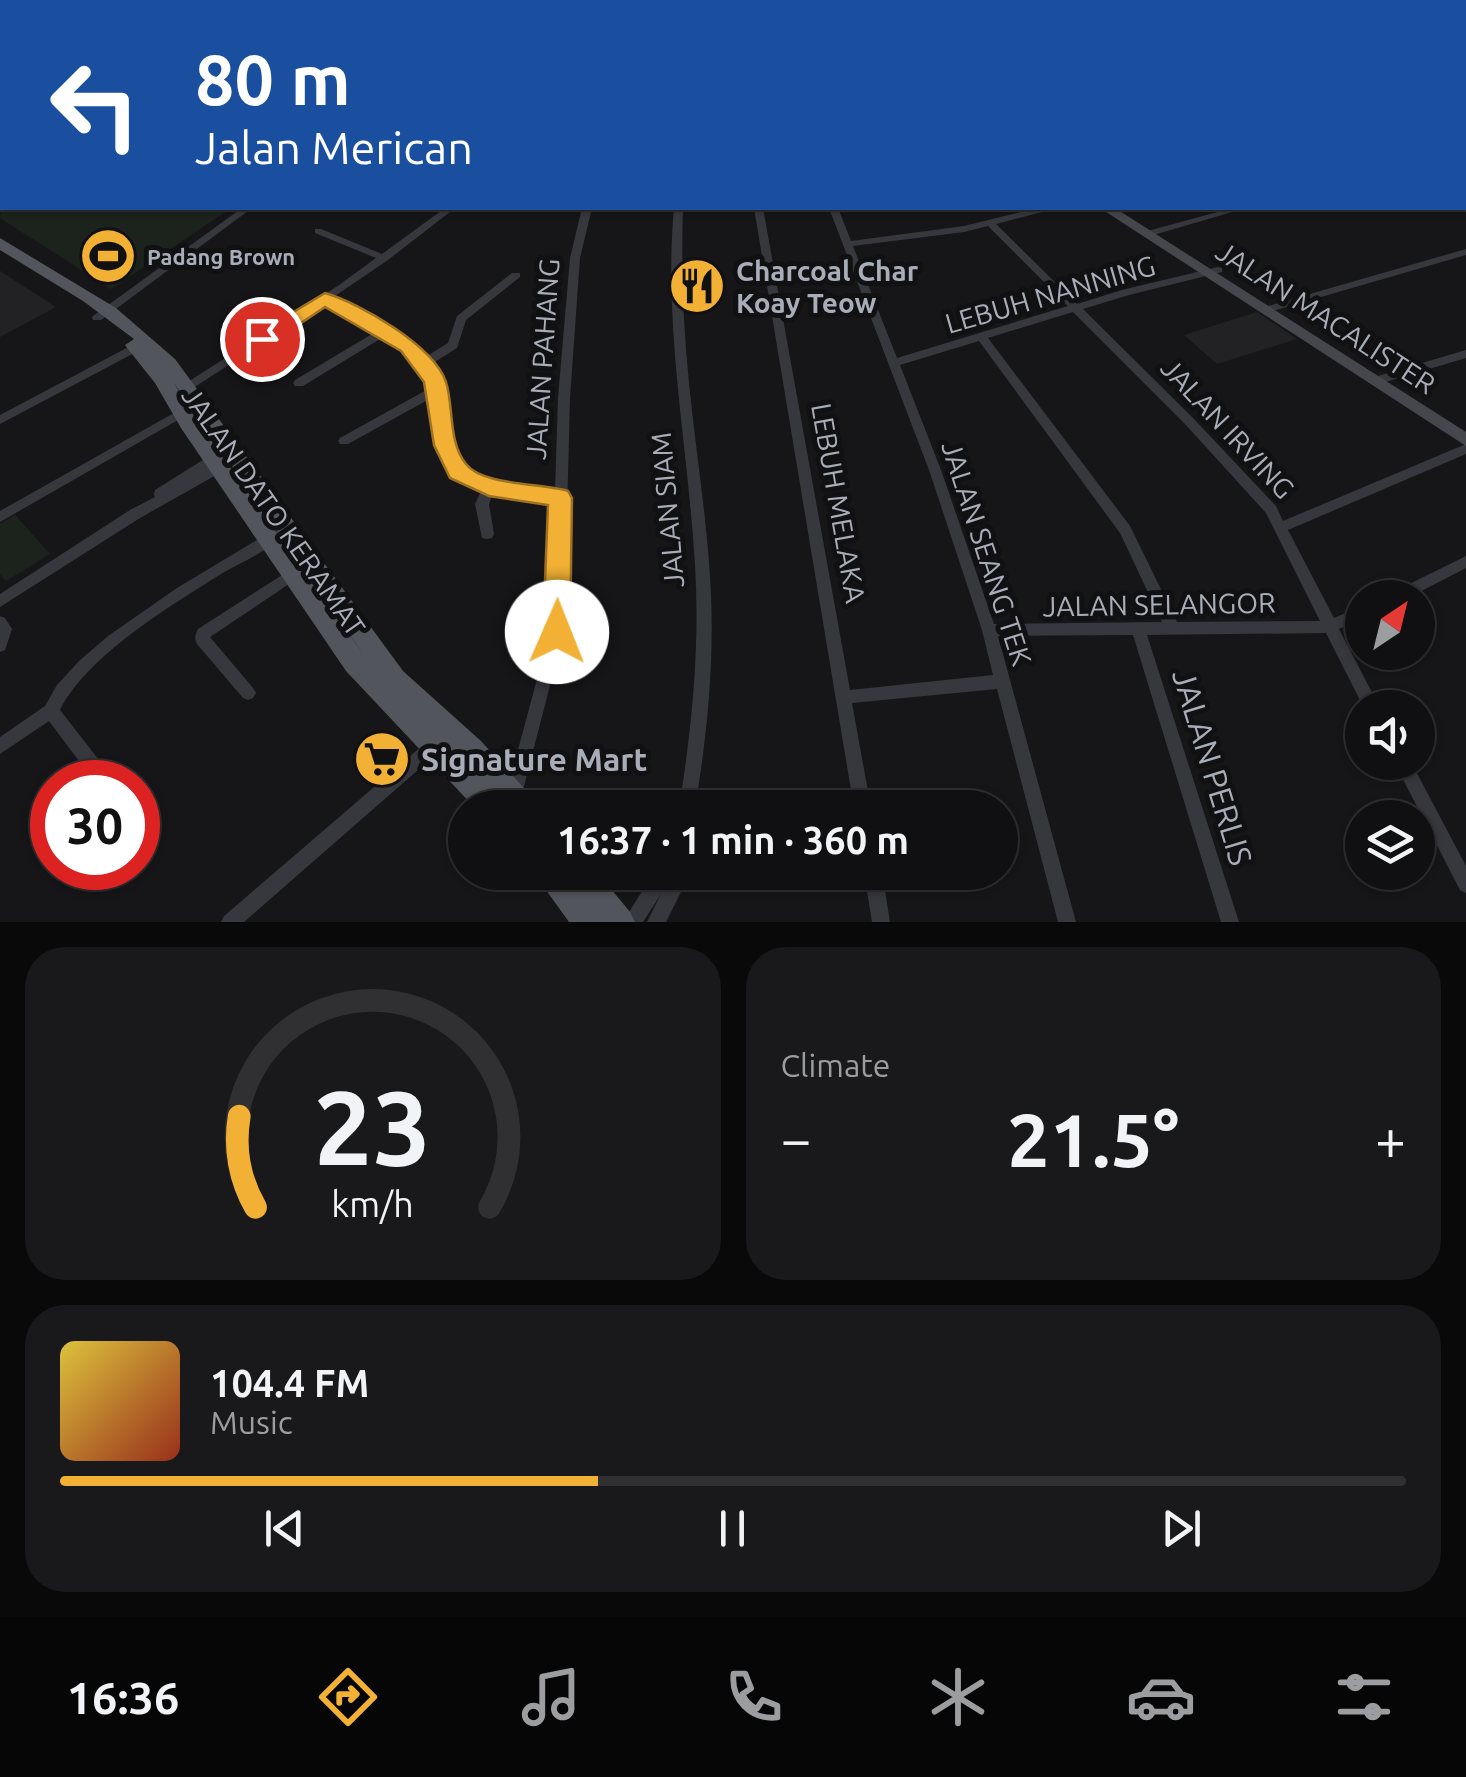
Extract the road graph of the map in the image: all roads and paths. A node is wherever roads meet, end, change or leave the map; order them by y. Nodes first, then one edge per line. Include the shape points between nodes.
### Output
1 (244, 210) edge
2 (447, 210) edge
3 (587, 210) edge
4 (678, 210) edge
5 (758, 210) edge
6 (834, 210) edge
7 (1040, 210) edge
8 (1111, 210) edge
9 (1123, 210) edge
10 (1234, 210) edge
11 (990, 223) junction
12 (318, 231) dead end
13 (1152, 232) junction
14 (0, 243) edge
15 (848, 244) junction
16 (1466, 252) edge
17 (0, 258) edge
18 (384, 258) junction
19 (1212, 271) junction
20 (512, 278) dead end
21 (325, 299) junction
22 (1075, 308) junction
23 (1270, 308) junction
24 (102, 314) junction
25 (386, 330) junction
26 (982, 336) junction
27 (136, 347) junction
28 (1466, 354) edge
29 (424, 363) junction
30 (895, 363) junction
31 (1380, 378) junction
32 (299, 384) dead end
33 (186, 387) junction
34 (437, 388) junction
35 (181, 413) junction
36 (0, 420) edge
37 (1466, 430) edge
38 (344, 440) dead end
39 (1466, 440) edge
40 (1466, 448) edge
41 (224, 461) junction
42 (489, 487) junction
43 (560, 498) junction
44 (0, 517) edge
45 (274, 528) junction
46 (1280, 528) junction
47 (488, 534) dead end
48 (1466, 562) edge
49 (294, 574) junction
50 (1430, 580) edge
51 (0, 601) edge
52 (1345, 620) edge
53 (0, 622) edge
54 (1329, 627) junction
55 (1138, 629) junction
56 (1172, 629) junction
57 (989, 630) junction
58 (0, 644) edge
59 (1003, 680) junction
60 (1362, 690) edge
61 (248, 693) dead end
62 (846, 697) junction
63 (51, 712) junction
64 (436, 732) junction
65 (0, 746) edge
66 (88, 760) edge
67 (1411, 780) edge
68 (494, 790) edge
69 (513, 790) edge
70 (691, 790) edge
71 (860, 790) edge
72 (1466, 884) edge
73 (561, 890) edge
74 (593, 890) edge
75 (652, 890) edge
76 (673, 890) edge
77 (876, 890) edge
78 (230, 922) edge
79 (587, 922) edge
80 (620, 922) edge
81 (632, 922) edge
82 (656, 922) edge
83 (880, 922) edge
84 (1067, 922) edge
85 (1230, 922) edge

1 - 24 street
2 - 18 street
3 - 43 street, JALAN PAHANG via 575,258
4 - 70 street, JALAN SIAM via 675,322 704,634
5 - 62 street, LEBUH MELAKA
6 - 15 street, JALAN SEANG TEK
7 - 11 street
8 - 13 main road, JALAN MACALISTER
9 - 13 main road, JALAN MACALISTER
10 - 13 street
11 - 15 street
11 - 22 street, JALAN IRVING
12 - 18 street
13 - 19 main road, JALAN MACALISTER
14 - 24 main road, JALAN DATO KERAMAT
15 - 30 street, JALAN SEANG TEK
16 - 23 street
17 - 24 main road, JALAN DATO KERAMAT
18 - 21 street
19 - 22 street, LEBUH NANNING
19 - 23 main road, JALAN MACALISTER
20 - 29 street via 461,318 453,345
21 - 25 street
21 - 33 street
22 - 26 street, LEBUH NANNING
22 - 46 street, JALAN IRVING via 1252,488
23 - 31 main road, JALAN MACALISTER
24 - 27 main road, JALAN DATO KERAMAT
24 - 33 main road, JALAN DATO KERAMAT via 140,333
25 - 29 street
25 - 32 street
26 - 30 street, LEBUH NANNING
26 - 56 street via 1125,530
27 - 35 main road, JALAN DATO KERAMAT
27 - 36 street
28 - 31 street
29 - 34 street
30 - 57 street, JALAN SEANG TEK
31 - 37 main road, JALAN MACALISTER
31 - 39 main road, JALAN MACALISTER
33 - 41 main road, JALAN DATO KERAMAT
34 - 38 street
34 - 42 street via 450,460 458,472
35 - 41 main road, JALAN DATO KERAMAT
35 - 44 street
40 - 46 street
41 - 45 main road, JALAN DATO KERAMAT
41 - 51 street
42 - 43 street
42 - 47 street via 482,504
43 - 69 street, JALAN PAHANG via 557,632
45 - 49 main road, JALAN DATO KERAMAT
45 - 63 street via 142,619 79,672
45 - 64 main road, JALAN DATO KERAMAT
46 - 54 street, JALAN IRVING
48 - 50 street
49 - 61 street via 202,634
49 - 64 main road, JALAN DATO KERAMAT via 355,663
52 - 54 street
53 - 58 street
54 - 56 street, JALAN SELANGOR
54 - 60 street, JALAN IRVING
55 - 56 street, JALAN SELANGOR
55 - 57 street, JALAN SELANGOR
55 - 85 street, JALAN PERLIS
57 - 59 street, JALAN SEANG TEK
59 - 62 street
59 - 84 street, JALAN SEANG TEK
62 - 71 street, LEBUH MELAKA
63 - 65 street
63 - 66 street
64 - 68 main road, JALAN DATO KERAMAT
64 - 78 street
67 - 72 street
73 - 79 main road
74 - 80 main road
75 - 81 street
76 - 82 street
77 - 83 street

